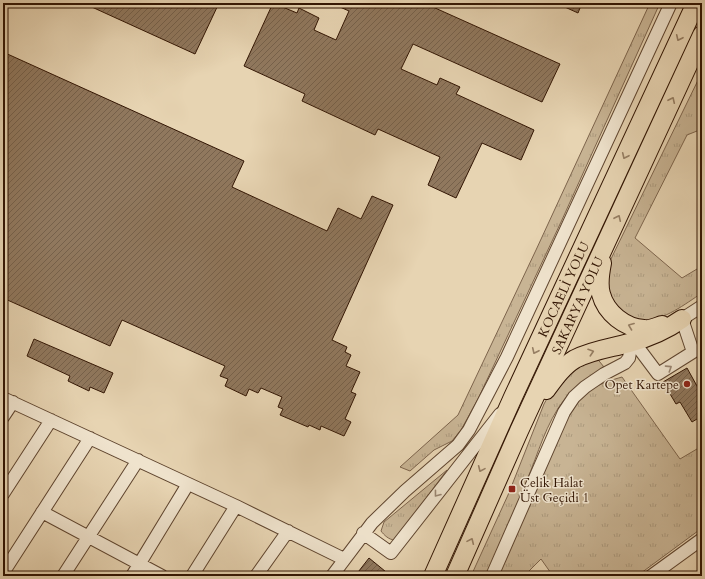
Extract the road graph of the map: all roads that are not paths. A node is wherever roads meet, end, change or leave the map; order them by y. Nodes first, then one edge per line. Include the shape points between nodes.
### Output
1 (670, 3) edge
2 (696, 3) edge
3 (702, 35) edge
4 (606, 245) junction
5 (702, 306) edge
6 (682, 319) junction
7 (631, 343) junction
8 (513, 397) junction
9 (8, 400) edge
10 (3, 418) edge
11 (51, 420) junction
12 (518, 431) junction
13 (90, 438) junction
14 (138, 460) junction
15 (188, 484) junction
16 (3, 494) edge
17 (236, 506) junction
18 (42, 512) junction
19 (288, 531) junction
20 (364, 533) junction
21 (89, 537) junction
22 (702, 538) edge
23 (344, 559) junction
24 (139, 565) junction
25 (434, 572) edge
26 (3, 574) edge
27 (63, 576) edge
28 (132, 576) edge
29 (162, 576) edge
30 (192, 576) edge
31 (256, 576) edge
32 (332, 576) edge
33 (455, 576) edge
34 (492, 576) edge
35 (651, 576) edge

1 - 20 street via 507,357 469,430 458,445 405,491
2 -> 8 highway, KOCAELİ YOLU
4 -> 3 highway, SAKARYA YOLU
6 -> 4 highway via 643,329 626,324 616,317 604,304 601,293 600,274
4 - 12 highway, SAKARYA YOLU
5 - 6 street
6 - 7 highway via 662,332
7 -> 6 street via 658,374 693,352
12 -> 7 highway via 556,377 569,364 584,354
7 - 34 street via 629,358 625,363 585,387 564,412
8 -> 20 street via 391,553
8 -> 25 highway, KOCAELİ YOLU
9 - 10 street
9 - 11 street
11 - 13 street
11 - 16 street
33 -> 12 highway, SAKARYA YOLU
13 - 14 street
13 - 18 street
14 - 15 street
14 - 21 street
15 - 17 street
15 - 24 street
17 - 19 street
17 - 30 street
18 - 21 street
18 - 26 street
19 - 23 street
19 - 31 street
20 - 23 street
21 - 24 street
21 - 27 street
22 - 35 street
23 - 32 street
24 - 28 street
24 - 29 street

